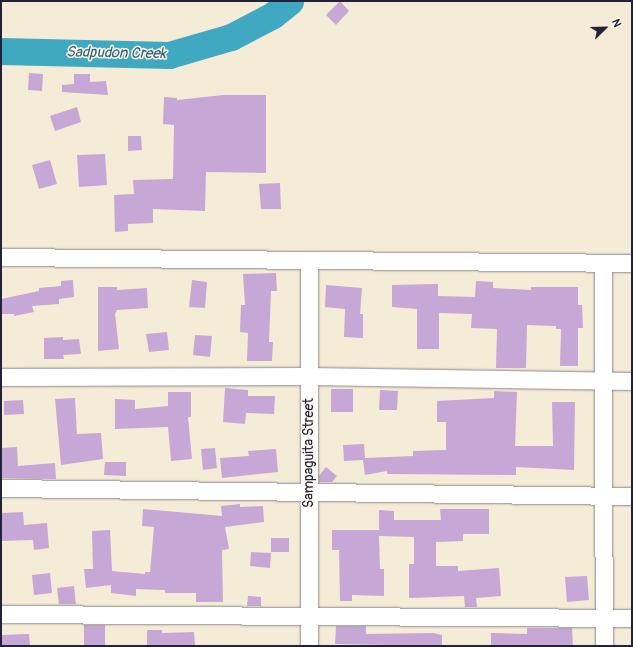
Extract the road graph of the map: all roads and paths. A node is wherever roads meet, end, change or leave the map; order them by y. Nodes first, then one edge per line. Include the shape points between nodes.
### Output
1 (1, 256) edge
2 (309, 260) junction
3 (603, 262) junction
4 (632, 263) edge
5 (1, 376) edge
6 (309, 376) junction
7 (603, 381) junction
8 (632, 381) edge
9 (1, 488) edge
10 (309, 493) junction
11 (603, 495) junction
12 (632, 496) edge
13 (1, 614) edge
14 (309, 614) junction
15 (604, 618) junction
16 (632, 618) edge
17 (309, 646) edge
18 (604, 646) edge

1 - 2 street
2 - 3 street
2 - 6 street, Sampaguita Street
3 - 4 street
3 - 7 street
5 - 6 street
6 - 7 street
6 - 10 street, Sampaguita Street
7 - 8 street
7 - 11 street
9 - 10 street
10 - 11 street
10 - 14 street, Sampaguita Street
11 - 12 street
11 - 15 street
13 - 14 street
14 - 15 street
14 - 17 street, Sampaguita Street
15 - 16 street
15 - 18 street

